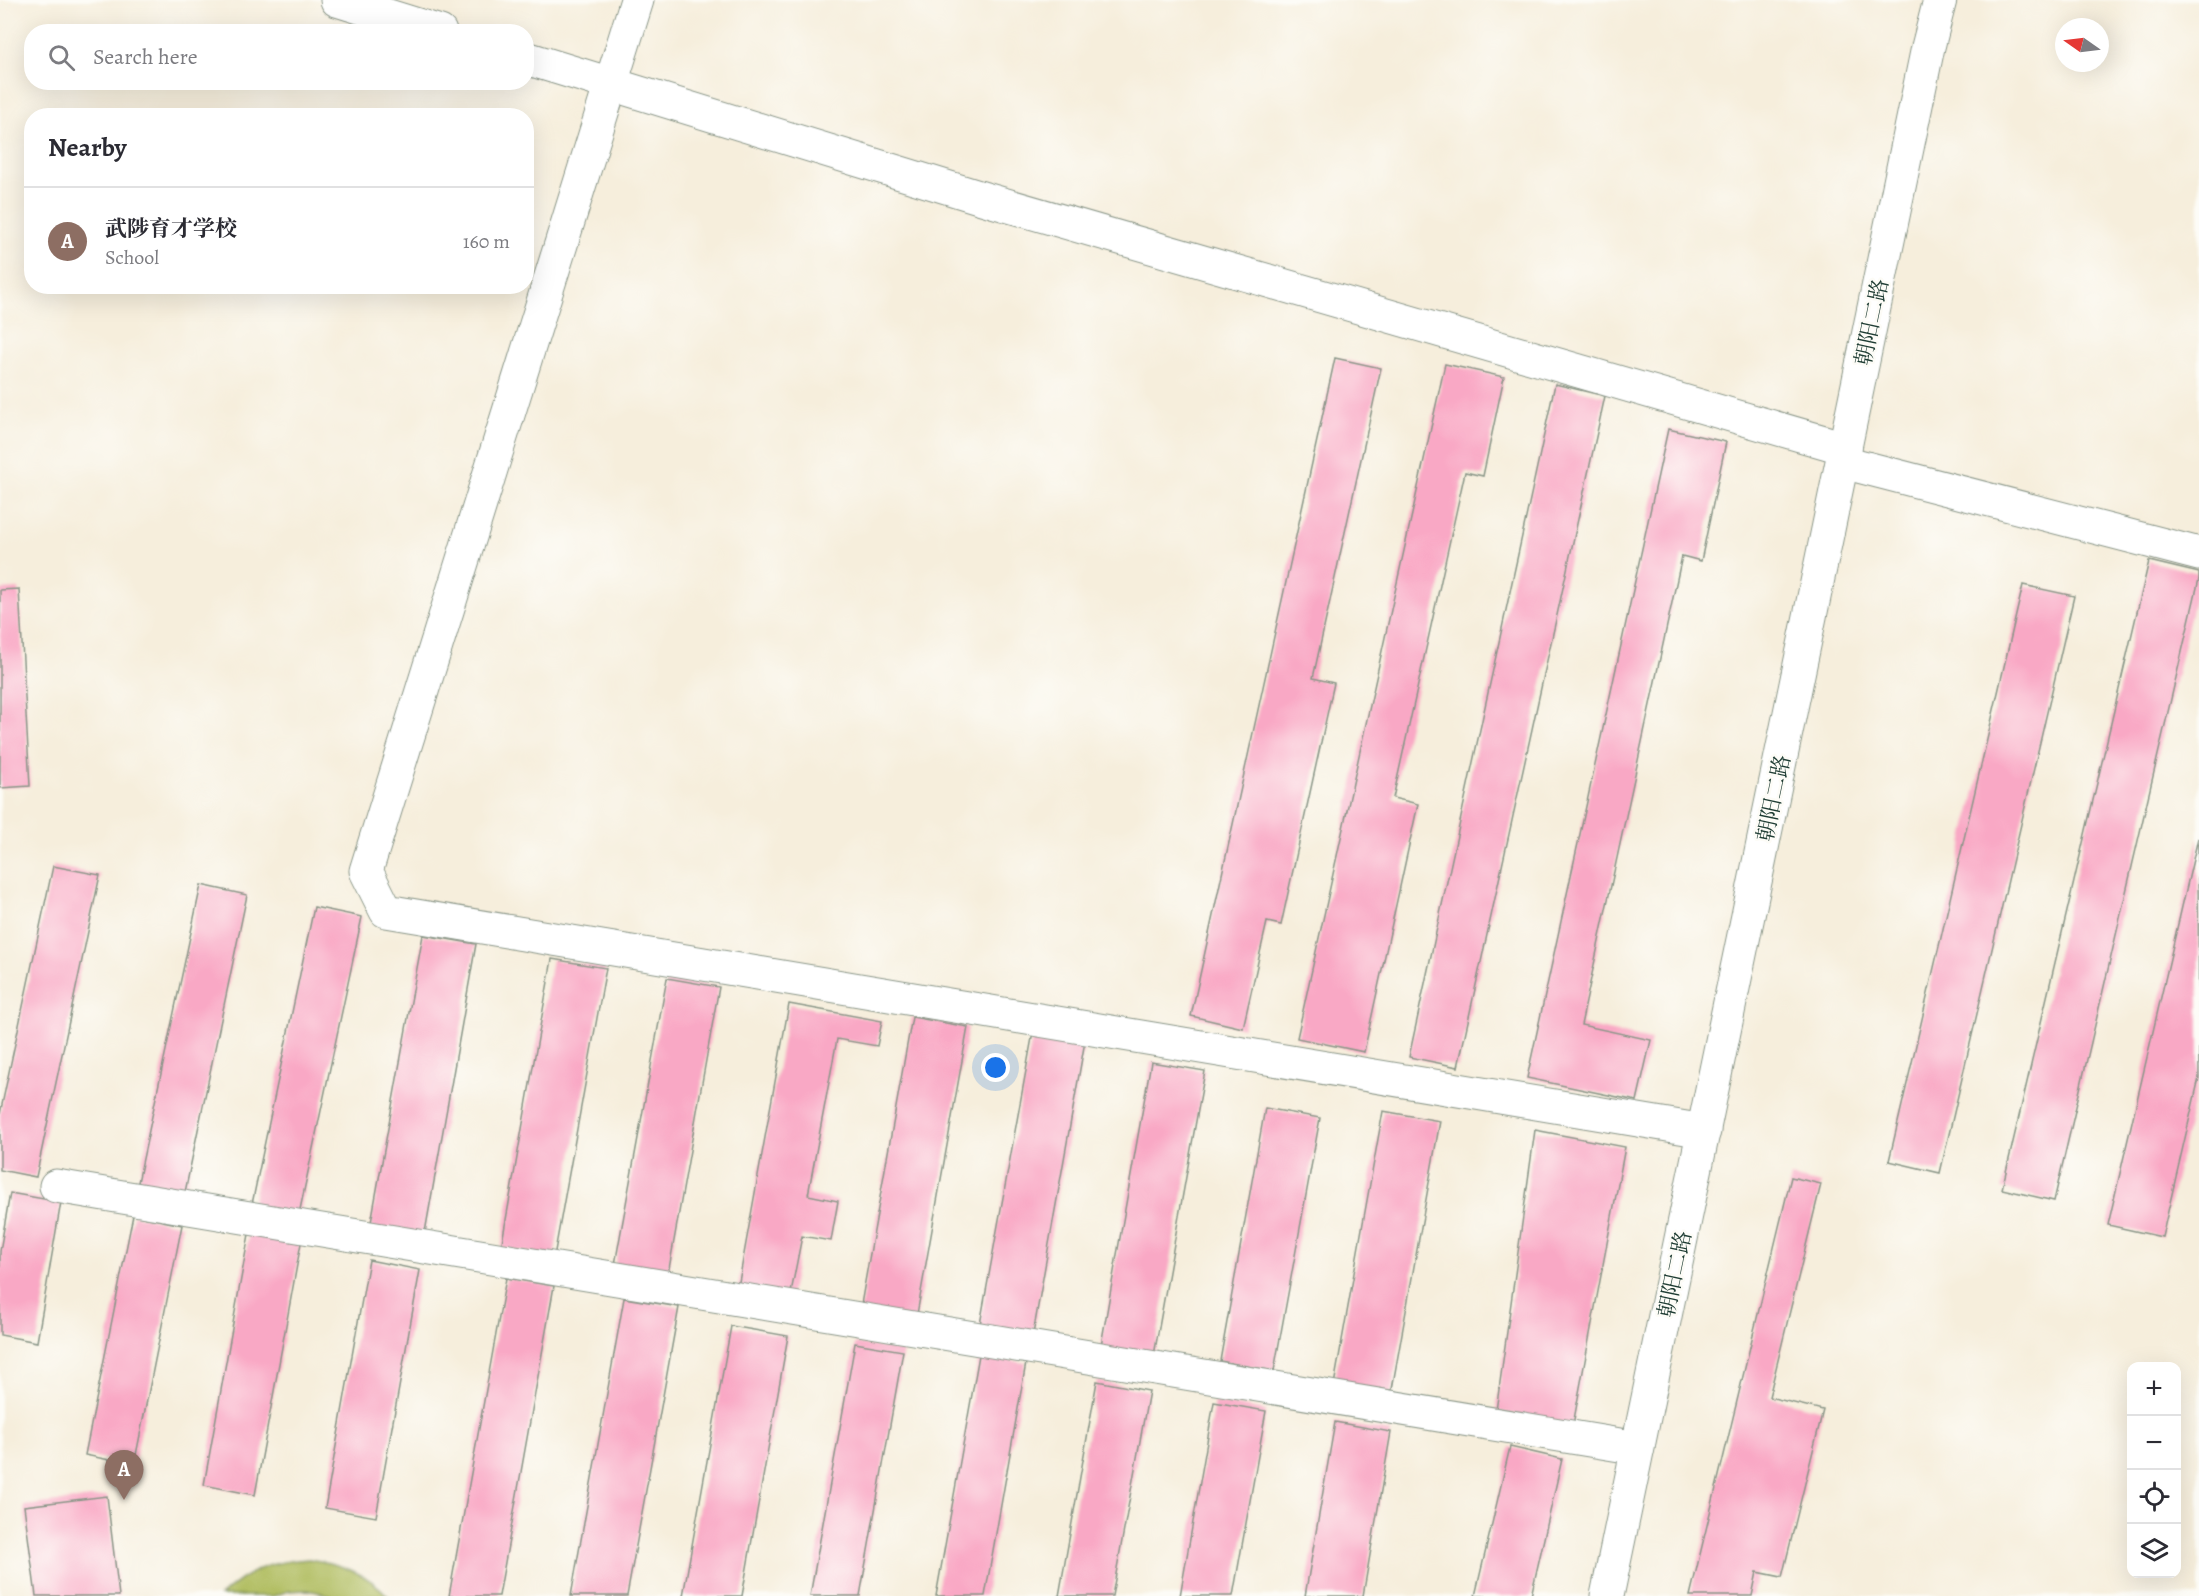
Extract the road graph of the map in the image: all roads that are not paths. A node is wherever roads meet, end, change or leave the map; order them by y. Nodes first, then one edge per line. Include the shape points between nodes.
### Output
1 (337, 0) edge
2 (637, 0) edge
3 (1940, 0) edge
4 (414, 24) edge
5 (534, 60) edge
6 (611, 84) junction
7 (1844, 455) junction
8 (2199, 554) edge
9 (1704, 1131) junction
10 (56, 1186) dead end
11 (1638, 1448) junction
12 (1607, 1596) edge

1 - 4 street
2 - 6 street
3 - 7 street, 朝阳二路
5 - 6 street
6 - 7 street
6 - 9 street via 366,871 386,911
7 - 8 street
7 - 9 street, 朝阳二路
9 - 11 street, 朝阳二路
10 - 11 street
11 - 12 street, 朝阳二路

